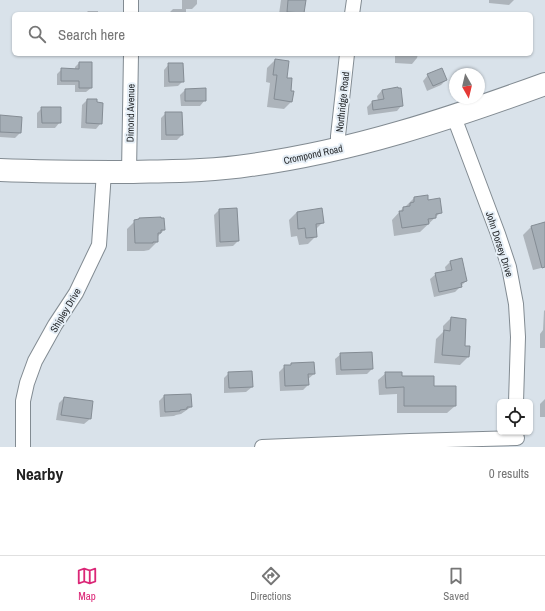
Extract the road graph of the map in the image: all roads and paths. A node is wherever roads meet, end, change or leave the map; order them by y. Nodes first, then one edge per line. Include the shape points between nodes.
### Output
1 (131, 0) edge
2 (354, 0) edge
3 (131, 12) edge
4 (352, 12) edge
5 (131, 56) edge
6 (347, 56) edge
7 (545, 84) edge
8 (454, 117) junction
9 (338, 149) junction
10 (0, 170) edge
11 (104, 172) junction
12 (129, 172) junction
13 (516, 399) edge
14 (518, 439) edge
15 (23, 447) edge
16 (262, 447) edge

1 - 3 street
2 - 4 street
5 - 12 street, Dimond Avenue
6 - 9 street, Northridge Road
7 - 8 main road, Crompond Road
8 - 9 main road, Crompond Road
8 - 13 street, John Dorsey Drive via 509,267 516,304 518,336
9 - 12 main road, Crompond Road via 242,166 189,171
10 - 11 main road, Crompond Road
11 - 12 main road, Crompond Road
11 - 15 street, Shipley Drive via 99,245 76,293 35,361 23,401
14 - 16 street

